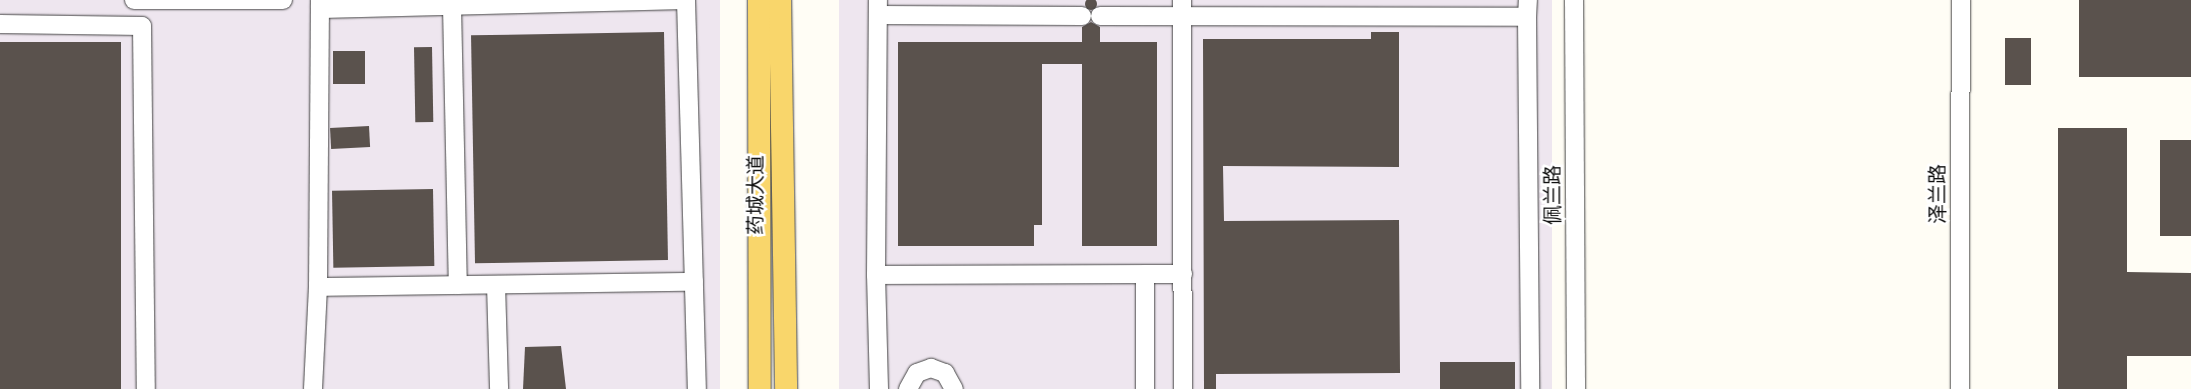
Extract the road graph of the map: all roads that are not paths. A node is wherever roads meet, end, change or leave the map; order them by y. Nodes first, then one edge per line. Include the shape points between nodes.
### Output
1 (134, 0) edge
2 (283, 0) edge
3 (686, 0) edge
4 (759, 0) edge
5 (780, 0) edge
6 (1574, 0) edge
7 (1961, 0) edge
8 (320, 4) edge
9 (452, 6) junction
10 (878, 7) edge
11 (1182, 8) edge
12 (1364, 8) edge
13 (1528, 9) edge
14 (1082, 16) dead end
15 (1100, 16) dead end
16 (0, 24) edge
17 (1145, 274) junction
18 (1183, 274) junction
19 (876, 275) junction
20 (694, 282) junction
21 (496, 284) junction
22 (458, 285) junction
23 (318, 287) junction
24 (146, 389) edge
25 (313, 389) edge
26 (498, 389) edge
27 (697, 389) edge
28 (760, 389) edge
29 (786, 389) edge
30 (879, 389) edge
31 (908, 389) edge
32 (954, 389) edge
33 (1146, 389) edge
34 (1183, 389) edge
35 (1530, 389) edge
36 (1576, 389) edge
37 (1960, 389) edge

1 - 2 street
3 - 9 street
3 - 20 street
4 - 28 main road, 药城大道
5 - 29 main road, 药城大道
6 - 36 street, 佩兰路
7 - 37 street, 泽兰路
8 - 9 street
8 - 23 street
9 - 22 street
10 - 14 street
10 - 19 street
11 - 12 street
11 - 15 street
11 - 18 street
12 - 13 street
13 - 35 street
16 - 24 street via 142,26
17 - 18 street
17 - 19 street
17 - 33 street
18 - 34 street
19 - 30 street
20 - 21 street
20 - 27 street
21 - 22 street
21 - 26 street
22 - 23 street
23 - 25 street
31 - 32 street via 917,372 931,368 944,372

